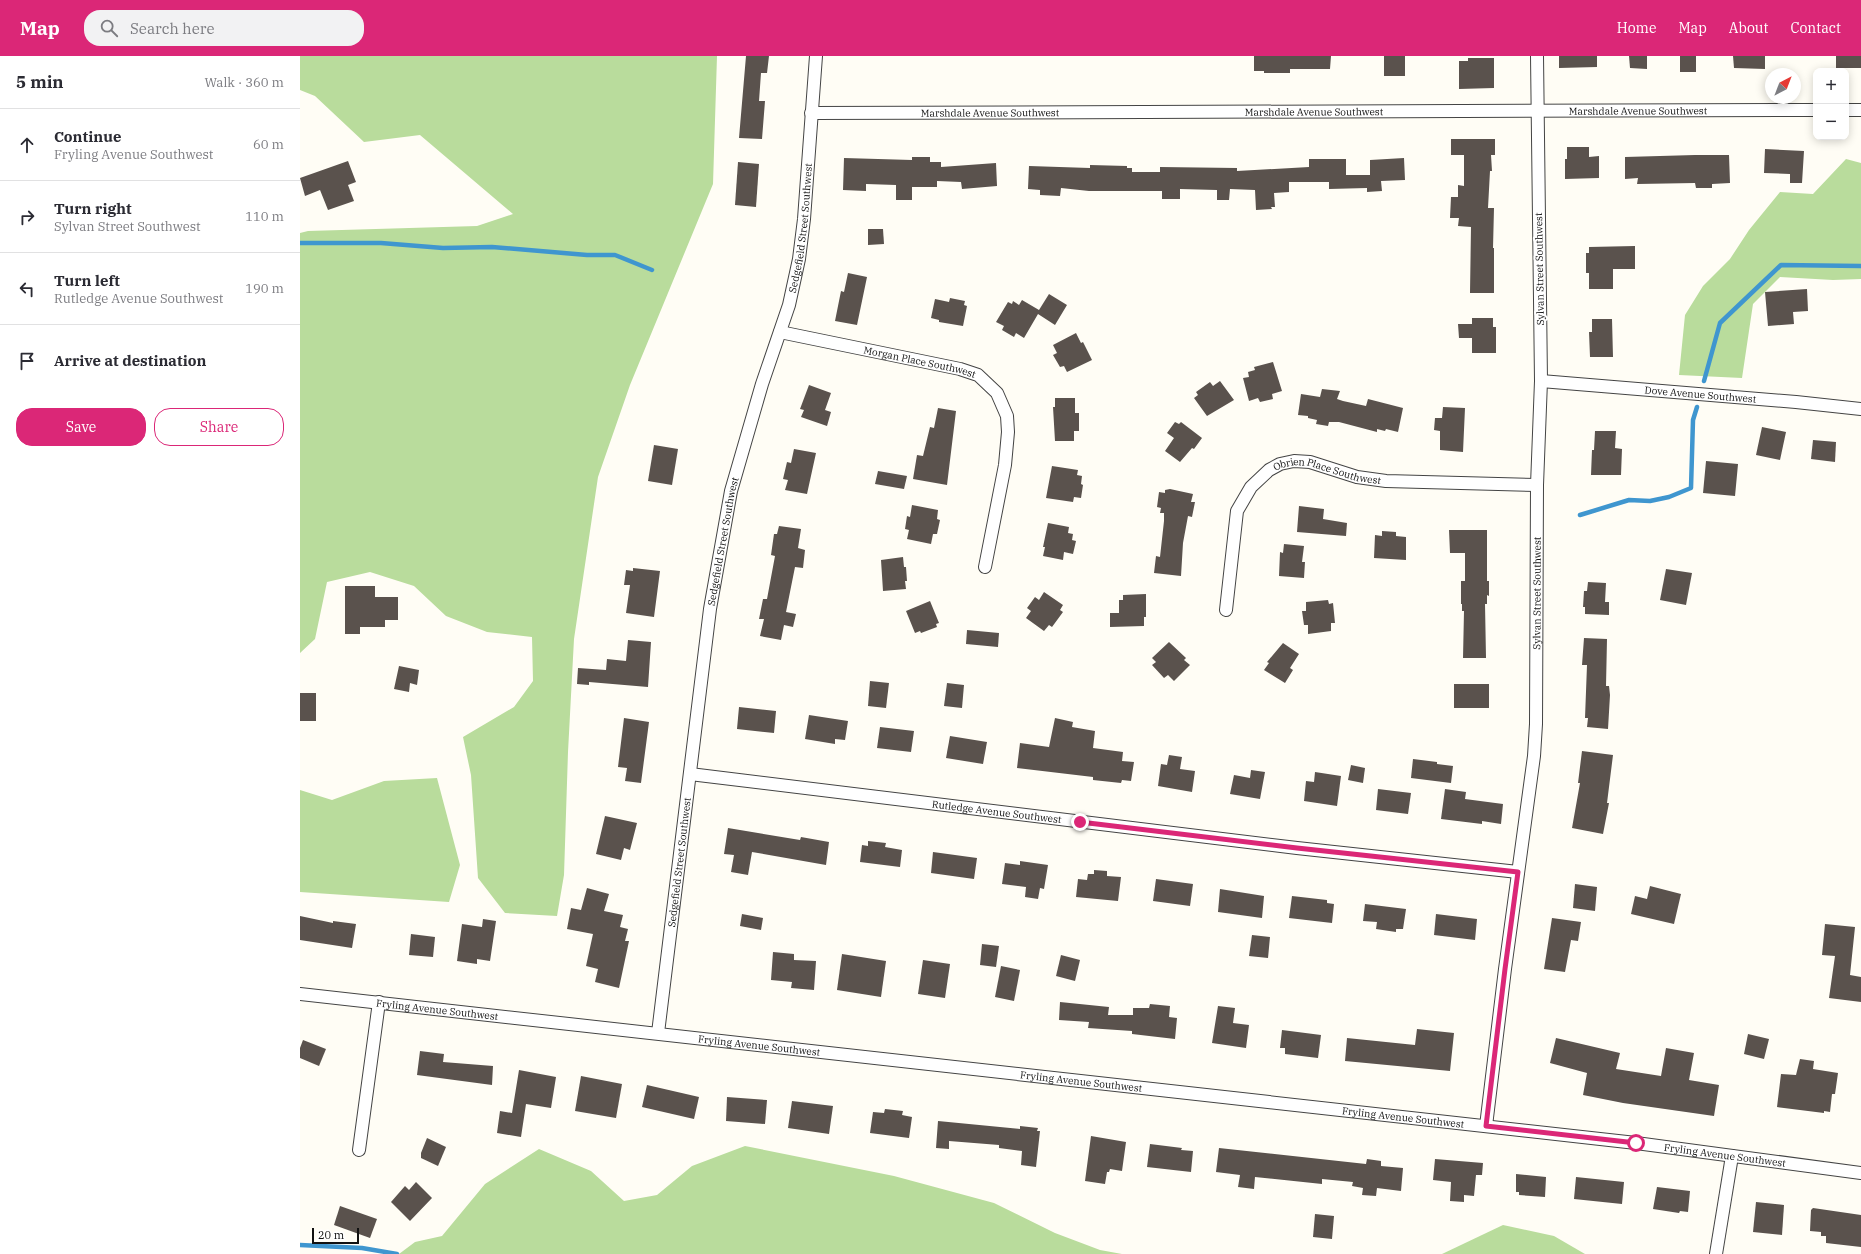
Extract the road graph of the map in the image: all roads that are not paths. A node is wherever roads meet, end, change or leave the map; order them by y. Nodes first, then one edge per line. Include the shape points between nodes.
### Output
1 (816, 56) edge
2 (1538, 56) edge
3 (1813, 110) edge
4 (1849, 110) edge
5 (1861, 110) edge
6 (1538, 111) junction
7 (811, 113) junction
8 (780, 332) junction
9 (1540, 381) junction
10 (1861, 409) edge
11 (1537, 486) junction
12 (985, 567) dead end
13 (1226, 610) dead end
14 (690, 774) junction
15 (1518, 872) junction
16 (300, 994) edge
17 (379, 1002) junction
18 (658, 1033) junction
19 (1486, 1126) junction
20 (360, 1150) dead end
21 (1732, 1156) junction
22 (1861, 1173) edge
23 (1716, 1254) edge

1 - 7 street, Sedgefield Street Southwest
2 - 6 street, Sylvan Street Southwest
3 - 6 street, Marshdale Avenue Southwest
4 - 5 street
6 - 7 street, Marshdale Avenue Southwest
6 - 9 street, Sylvan Street Southwest
7 - 8 street, Sedgefield Street Southwest via 799,259
8 - 12 street, Morgan Place Southwest via 960,369 978,375 997,393 1007,416 1008,432 1005,464
8 - 14 street, Sedgefield Street Southwest via 731,491 710,609
9 - 10 street, Dove Avenue Southwest
9 - 11 street, Sylvan Street Southwest
11 - 13 street, Obrien Place Southwest via 1386,481 1357,477 1310,462 1294,461 1280,464 1269,470 1251,487 1237,510
11 - 15 street, Sylvan Street Southwest via 1536,724
14 - 15 street, Rutledge Avenue Southwest via 1297,848
14 - 18 street, Sedgefield Street Southwest
15 - 19 street, Sylvan Street Southwest
16 - 17 street, Fryling Avenue Southwest
17 - 18 street, Fryling Avenue Southwest
17 - 20 street
18 - 19 street, Fryling Avenue Southwest
19 - 21 street, Fryling Avenue Southwest
21 - 22 street, Fryling Avenue Southwest
21 - 23 street

